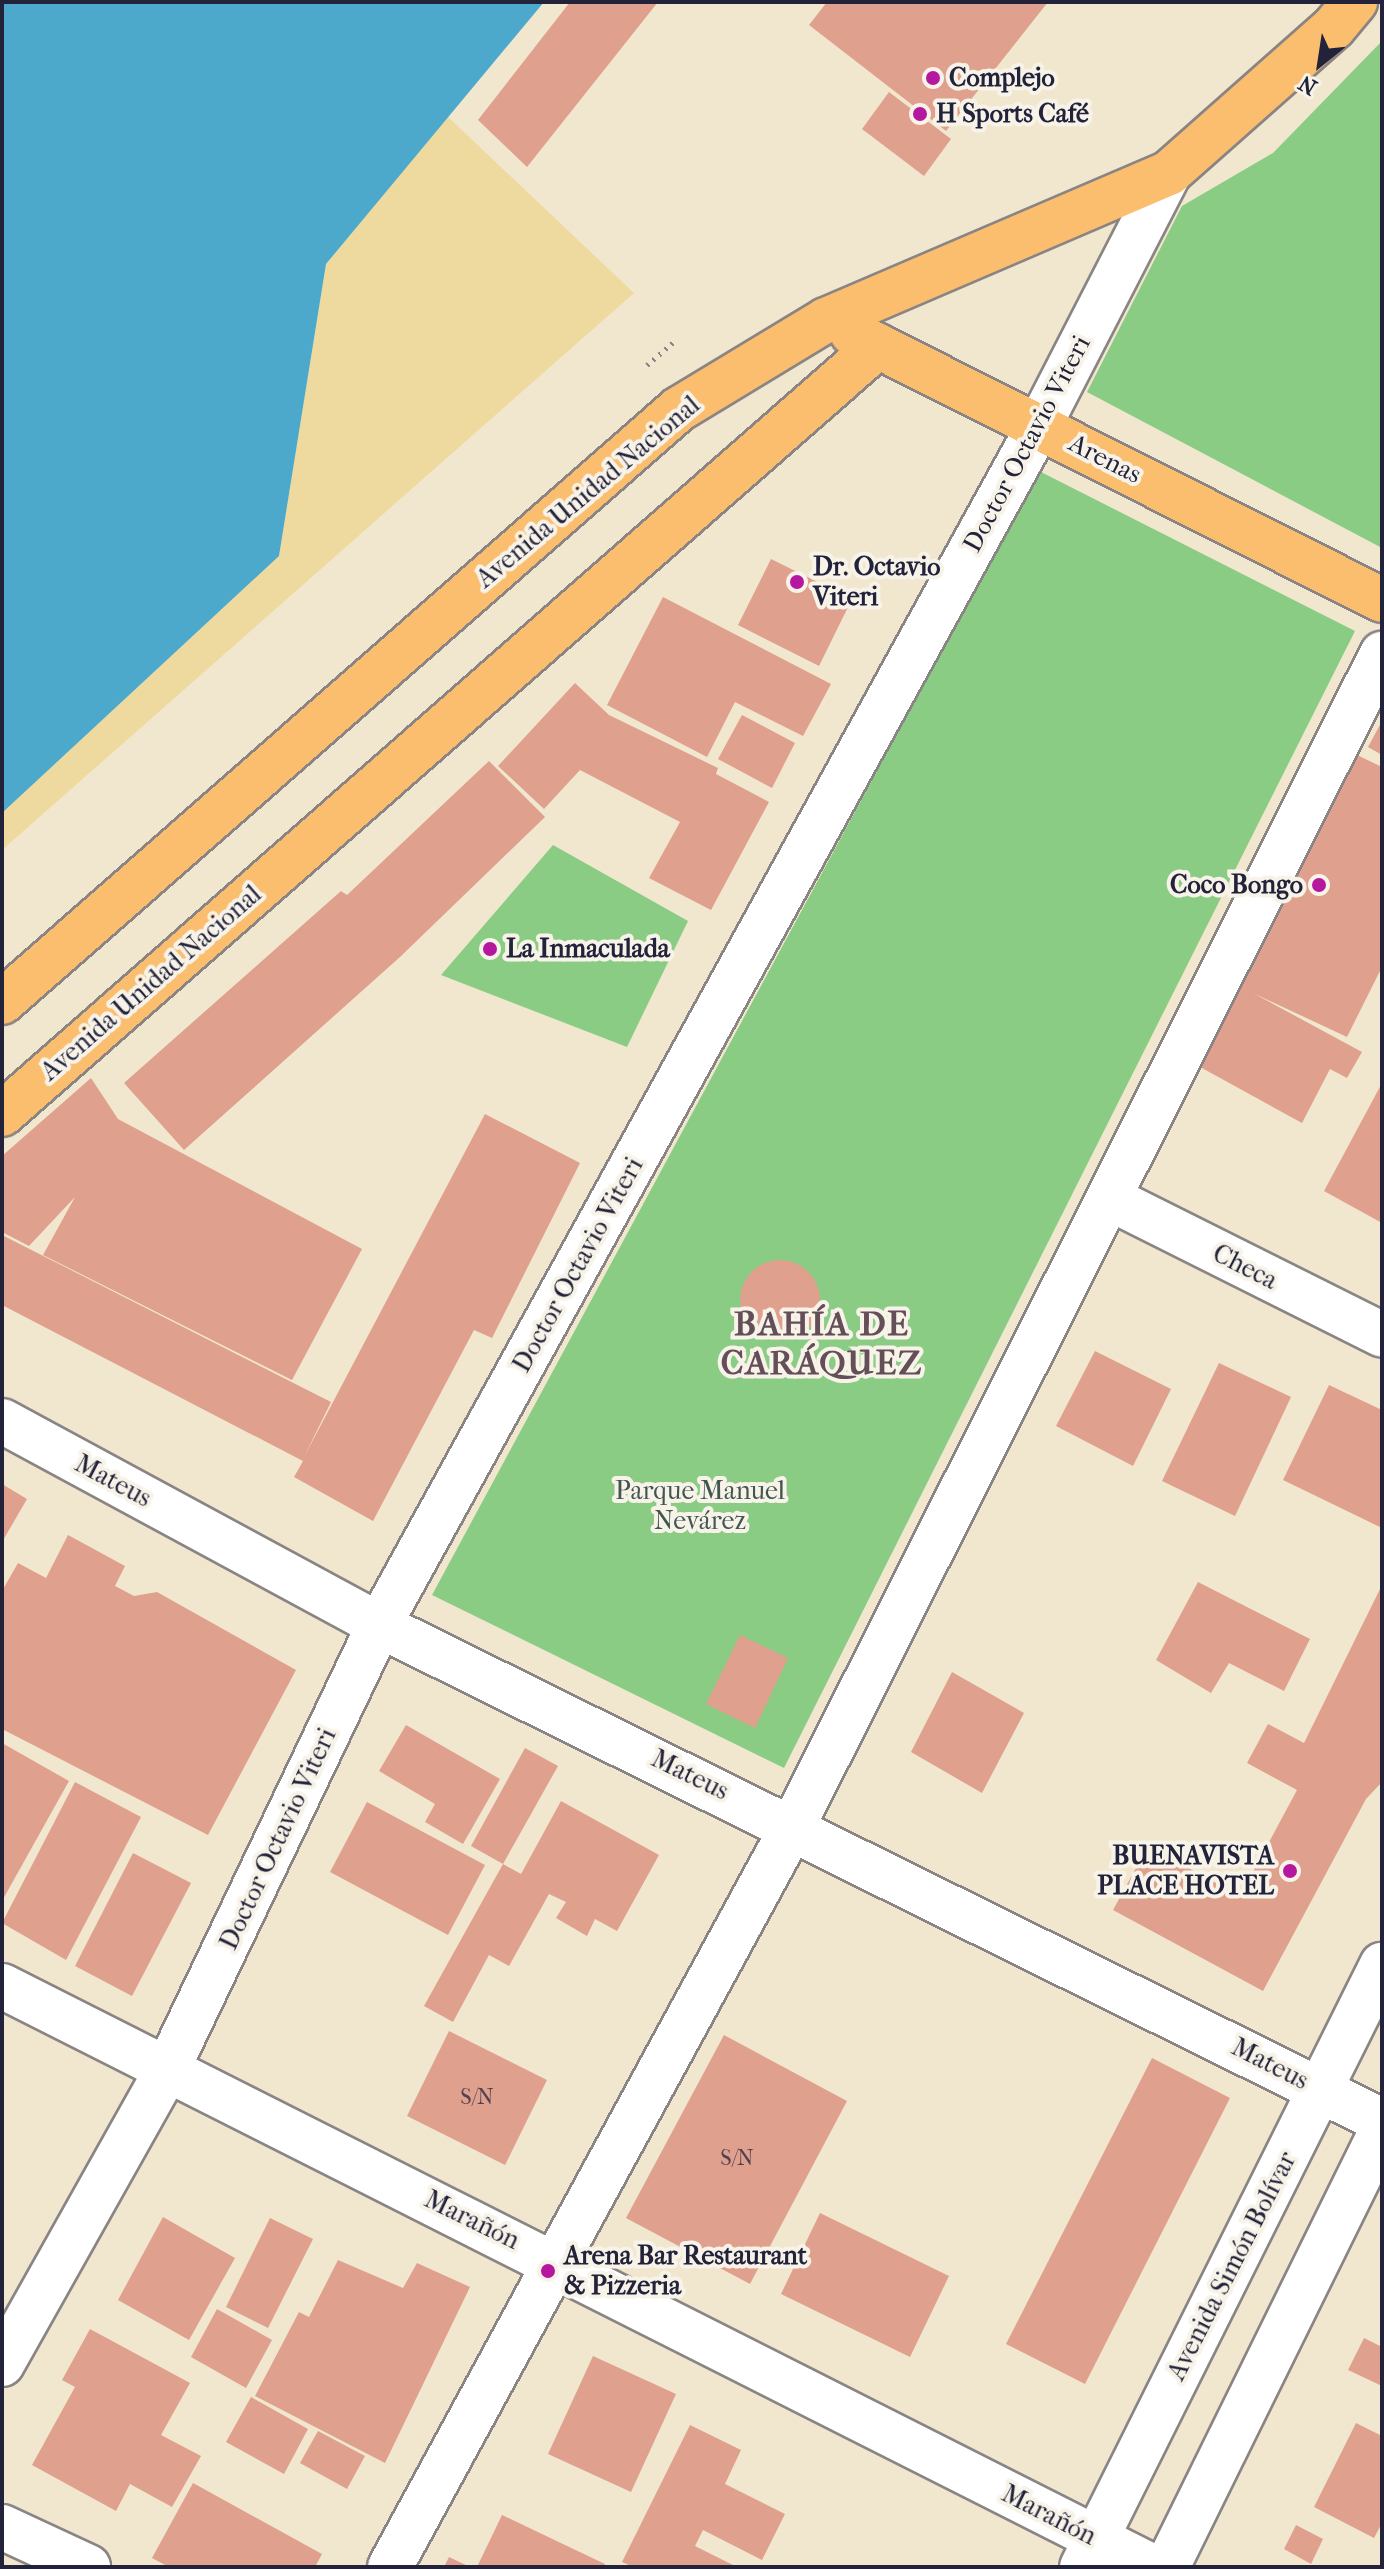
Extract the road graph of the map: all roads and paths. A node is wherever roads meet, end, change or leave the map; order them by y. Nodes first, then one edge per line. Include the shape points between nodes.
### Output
1 (1355, 2) edge
2 (1169, 173) junction
3 (826, 320) junction
4 (878, 346) junction
5 (1039, 426) junction
6 (1382, 600) edge
7 (1382, 654) edge
8 (2, 1002) edge
9 (2, 1114) edge
10 (1109, 1198) junction
11 (1382, 1335) edge
12 (2, 1421) edge
13 (379, 1625) junction
14 (793, 1826) junction
15 (1382, 1965) edge
16 (2, 1986) edge
17 (167, 2070) junction
18 (1320, 2090) junction
19 (1382, 2121) edge
20 (1382, 2130) edge
21 (556, 2261) junction
22 (2, 2364) edge
23 (2, 2527) edge
24 (1089, 2553) edge
25 (88, 2567) edge
26 (390, 2567) edge
27 (1153, 2567) edge
28 (1167, 2567) edge

1 - 2 main road, Avenida Unidad Nacional via 1334,27
2 - 3 main road, Avenida Unidad Nacional
2 - 5 street, Doctor Octavio Viteri
3 - 4 main road, Arenas
3 - 8 main road, Avenida Unidad Nacional via 679,409
4 - 5 main road, Arenas
4 - 9 main road, Avenida Unidad Nacional
5 - 6 main road, Arenas
5 - 13 street, Doctor Octavio Viteri
7 - 10 street
10 - 11 street, Checa
10 - 14 street
12 - 13 street, Mateus
13 - 14 street, Mateus
13 - 17 street, Doctor Octavio Viteri
14 - 18 street, Mateus
14 - 21 street
15 - 18 street, Avenida Simón Bolívar
16 - 17 street, Marañón
17 - 21 street, Marañón
17 - 22 street, Doctor Octavio Viteri
18 - 19 street, Mateus
18 - 24 street, Avenida Simón Bolívar
20 - 28 street
21 - 24 street, Marañón
21 - 26 street
23 - 25 street
24 - 27 street, Marañón

